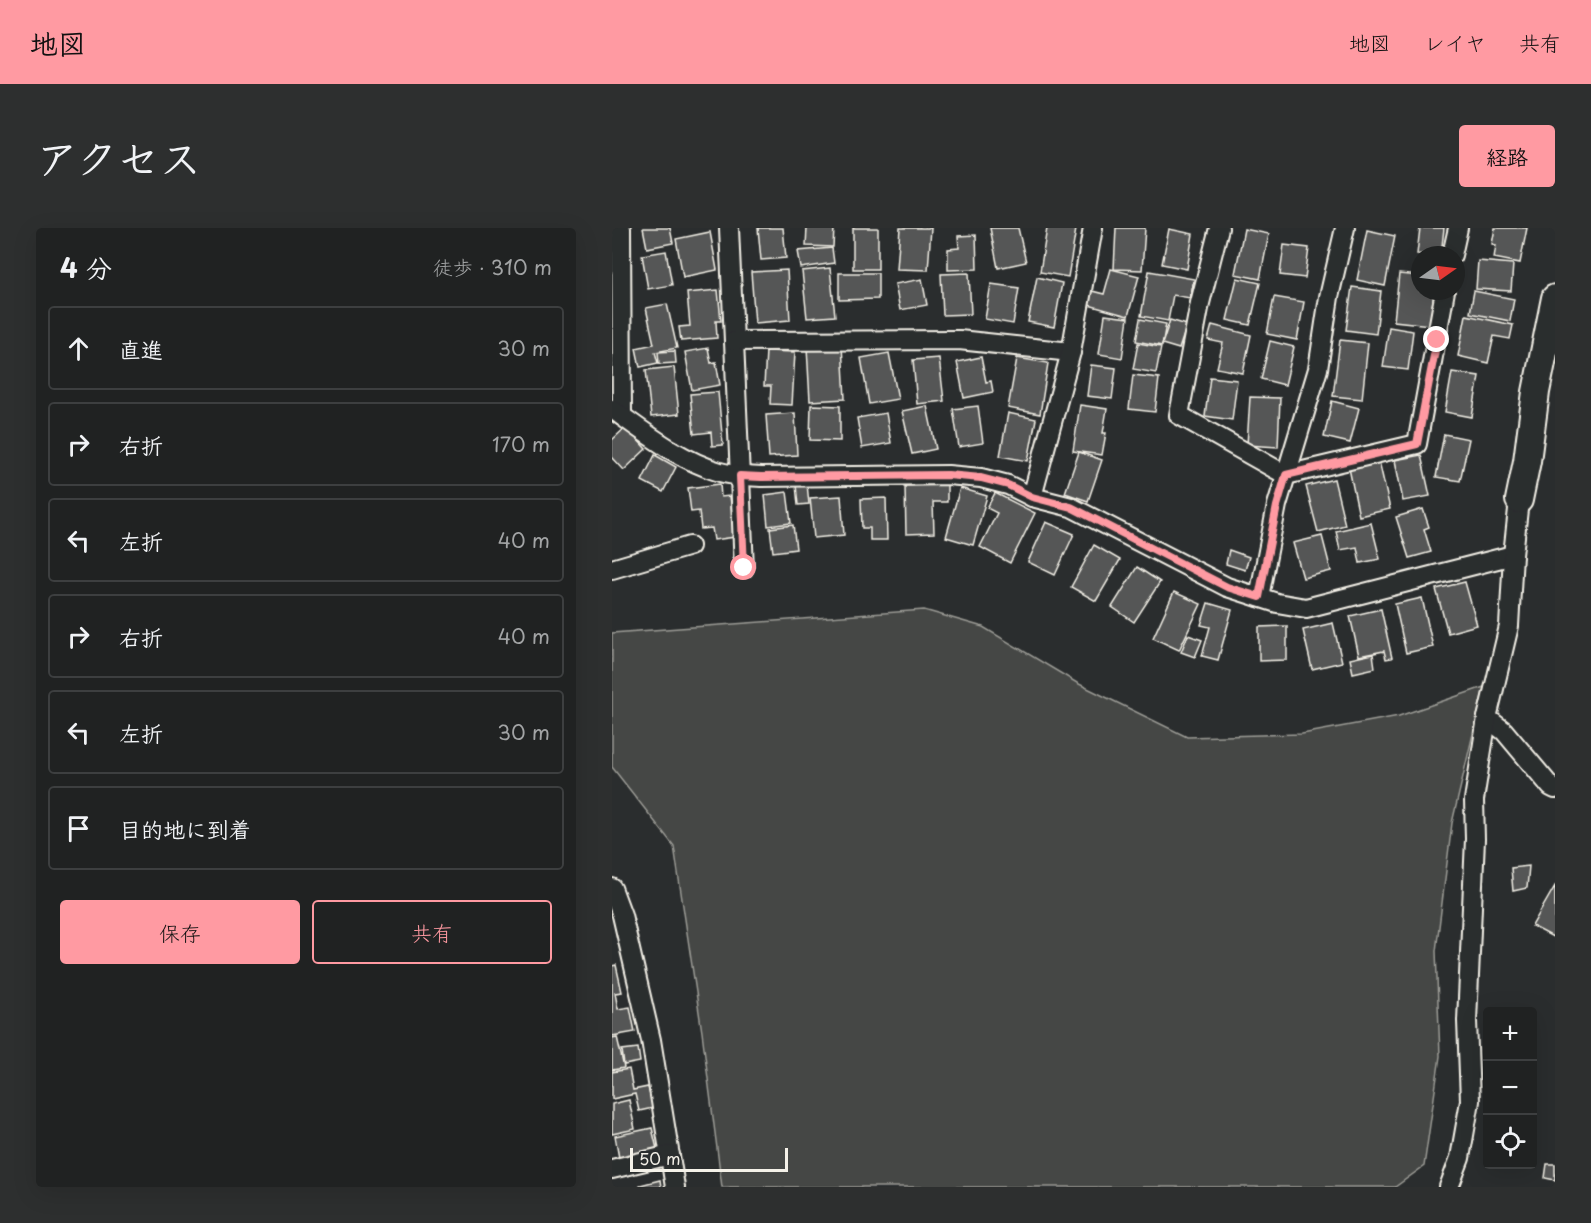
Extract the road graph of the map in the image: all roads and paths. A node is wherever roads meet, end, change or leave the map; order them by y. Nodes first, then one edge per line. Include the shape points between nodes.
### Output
1 (621, 228) edge
2 (729, 228) edge
3 (1093, 228) edge
4 (1219, 228) edge
5 (1344, 228) edge
6 (1458, 228) edge
7 (1454, 246) edge
8 (1555, 298) edge
9 (1443, 300) edge
10 (734, 340) junction
11 (1071, 352) junction
12 (1545, 391) edge
13 (617, 413) edge
14 (1286, 475) junction
15 (740, 476) junction
16 (1032, 497) junction
17 (1519, 500) joint
18 (690, 546) dead end
19 (1513, 555) junction
20 (744, 568) dead end
21 (612, 569) edge
22 (1259, 597) junction
23 (1487, 718) junction
24 (1555, 789) edge
25 (612, 888) edge
26 (617, 916) edge
27 (669, 1155) junction
28 (612, 1169) edge
29 (675, 1187) edge
30 (1449, 1187) edge

1 - 13 street
2 - 10 street
3 - 11 street
4 - 14 street via 1179,415
5 - 14 street via 1318,369
6 - 7 street
8 - 12 street
9 - 14 street via 1417,444
10 - 11 street via 959,340
10 - 15 street
11 - 16 street
12 - 17 street
13 - 15 street via 691,461
14 - 22 street
15 - 16 street via 948,475 990,480
15 - 20 street
16 - 22 street via 1071,507 1227,587
17 - 19 street
18 - 21 street
19 - 22 street via 1306,608
19 - 23 street via 1509,626
23 - 24 street via 1504,731
23 - 30 street via 1474,800 1467,1021 1470,1101 1460,1158
25 - 26 street
26 - 27 street via 651,1040
27 - 28 street
27 - 29 street

